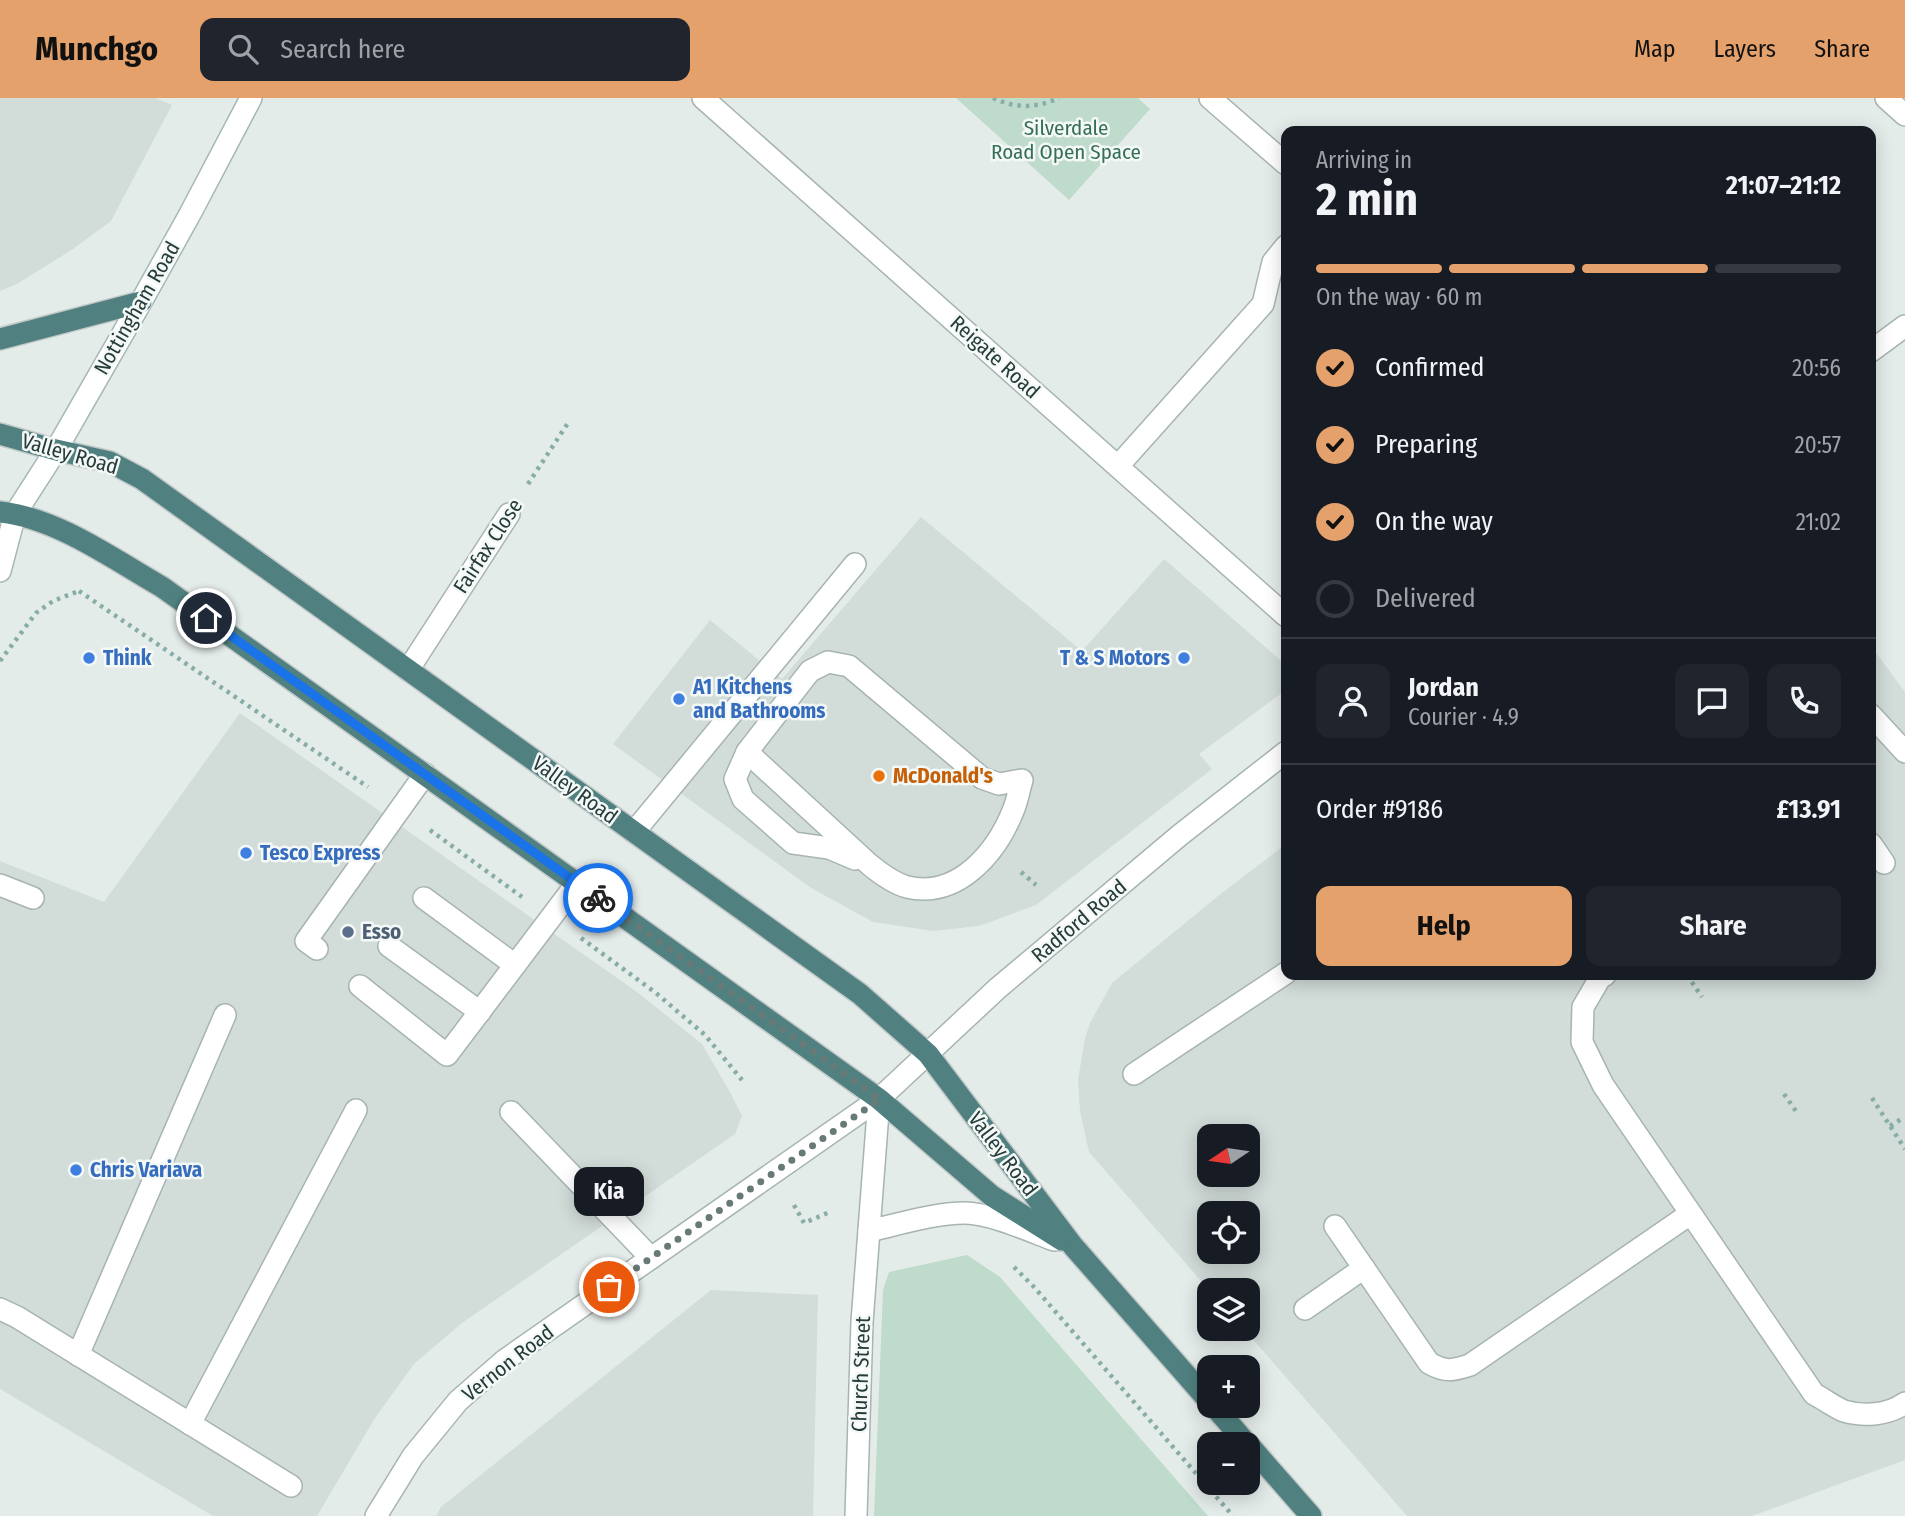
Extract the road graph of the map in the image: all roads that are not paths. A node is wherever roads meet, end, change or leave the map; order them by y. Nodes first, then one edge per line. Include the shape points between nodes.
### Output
1 (251, 98) edge
2 (703, 98) edge
3 (1210, 98) edge
4 (1885, 98) edge
5 (1905, 114) edge
6 (1281, 160) edge
7 (1281, 253) edge
8 (141, 302) junction
9 (1905, 326) edge
10 (0, 339) edge
11 (1876, 347) edge
12 (0, 434) edge
13 (55, 450) junction
14 (1118, 466) junction
15 (509, 514) road end
16 (5, 515) edge
17 (855, 564) dead end
18 (0, 571) edge
19 (1281, 612) edge
20 (408, 670) junction
21 (1876, 720) edge
22 (747, 752) junction
23 (1905, 752) edge
24 (1281, 756) edge
25 (425, 774) junction
26 (634, 832) junction
27 (1876, 851) edge
28 (1884, 863) dead end
29 (870, 865) junction
30 (577, 883) junction
31 (0, 885) edge
32 (33, 898) dead end
33 (424, 898) dead end
34 (389, 946) dead end
35 (317, 949) dead end
36 (515, 965) junction
37 (1281, 976) edge
38 (1599, 980) edge
39 (360, 986) dead end
40 (480, 1012) junction
41 (225, 1015) dead end
42 (928, 1054) junction
43 (1134, 1074) dead end
44 (880, 1099) junction
45 (356, 1110) dead end
46 (511, 1112) dead end
47 (1690, 1214) junction
48 (1335, 1226) dead end
49 (869, 1231) junction
50 (1073, 1246) junction
51 (651, 1258) junction
52 (1364, 1268) junction
53 (0, 1309) edge
54 (1305, 1309) dead end
55 (78, 1355) junction
56 (1197, 1387) edge
57 (1905, 1404) edge
58 (1224, 1418) edge
59 (190, 1424) junction
60 (1237, 1432) edge
61 (1260, 1459) edge
62 (291, 1486) dead end
63 (376, 1516) edge
64 (856, 1516) edge
65 (1311, 1516) edge

1 - 8 street, Nottingham Road
2 - 14 street, Reigate Road
3 - 6 street
4 - 5 street
7 - 14 street via 1273,262 1263,304
8 - 10 highway
8 - 13 street, Nottingham Road
9 - 11 street
12 - 13 highway, Valley Road
13 - 16 street, Nottingham Road
13 - 20 highway, Valley Road via 110,462 142,479
14 - 19 street, Reigate Road
15 - 20 street, Fairfax Close
16 - 18 street, Nottingham Road
16 - 25 highway, Valley Road via 57,528 162,587
17 - 26 street
20 - 26 highway, Valley Road
21 - 23 street
22 - 29 street
22 - 29 street via 735,779 743,799 793,843 830,848
22 - 29 street via 810,671 828,662 849,666 982,778 999,784 1021,780 1014,811 993,849 957,881 907,887
24 - 42 street, Radford Road via 1018,971
25 - 30 highway, Valley Road
25 - 35 street via 372,859 306,941
26 - 42 highway, Valley Road via 860,994
27 - 28 street
30 - 36 street
30 - 44 highway, Valley Road
31 - 32 street
33 - 36 street
34 - 40 street
36 - 40 street
37 - 43 street
38 - 47 street via 1583,1007 1582,1042 1602,1086
39 - 40 street via 447,1055
41 - 55 street
42 - 44 street, Radford Road
42 - 50 highway, Valley Road
44 - 49 street, Church Street
44 - 50 highway, Valley Road via 992,1196
44 - 51 street, Vernon Road
45 - 59 street
46 - 51 street
47 - 52 street via 1470,1365 1456,1370 1429,1363
47 - 57 street via 1814,1394 1845,1411 1872,1415
48 - 52 street
49 - 50 street via 967,1212
49 - 64 street, Church Street
50 - 56 highway, Valley Road
51 - 63 street, Vernon Road via 505,1360 458,1401 414,1456
52 - 54 street
53 - 55 street
55 - 59 street
58 - 60 highway
59 - 62 street
61 - 65 highway

